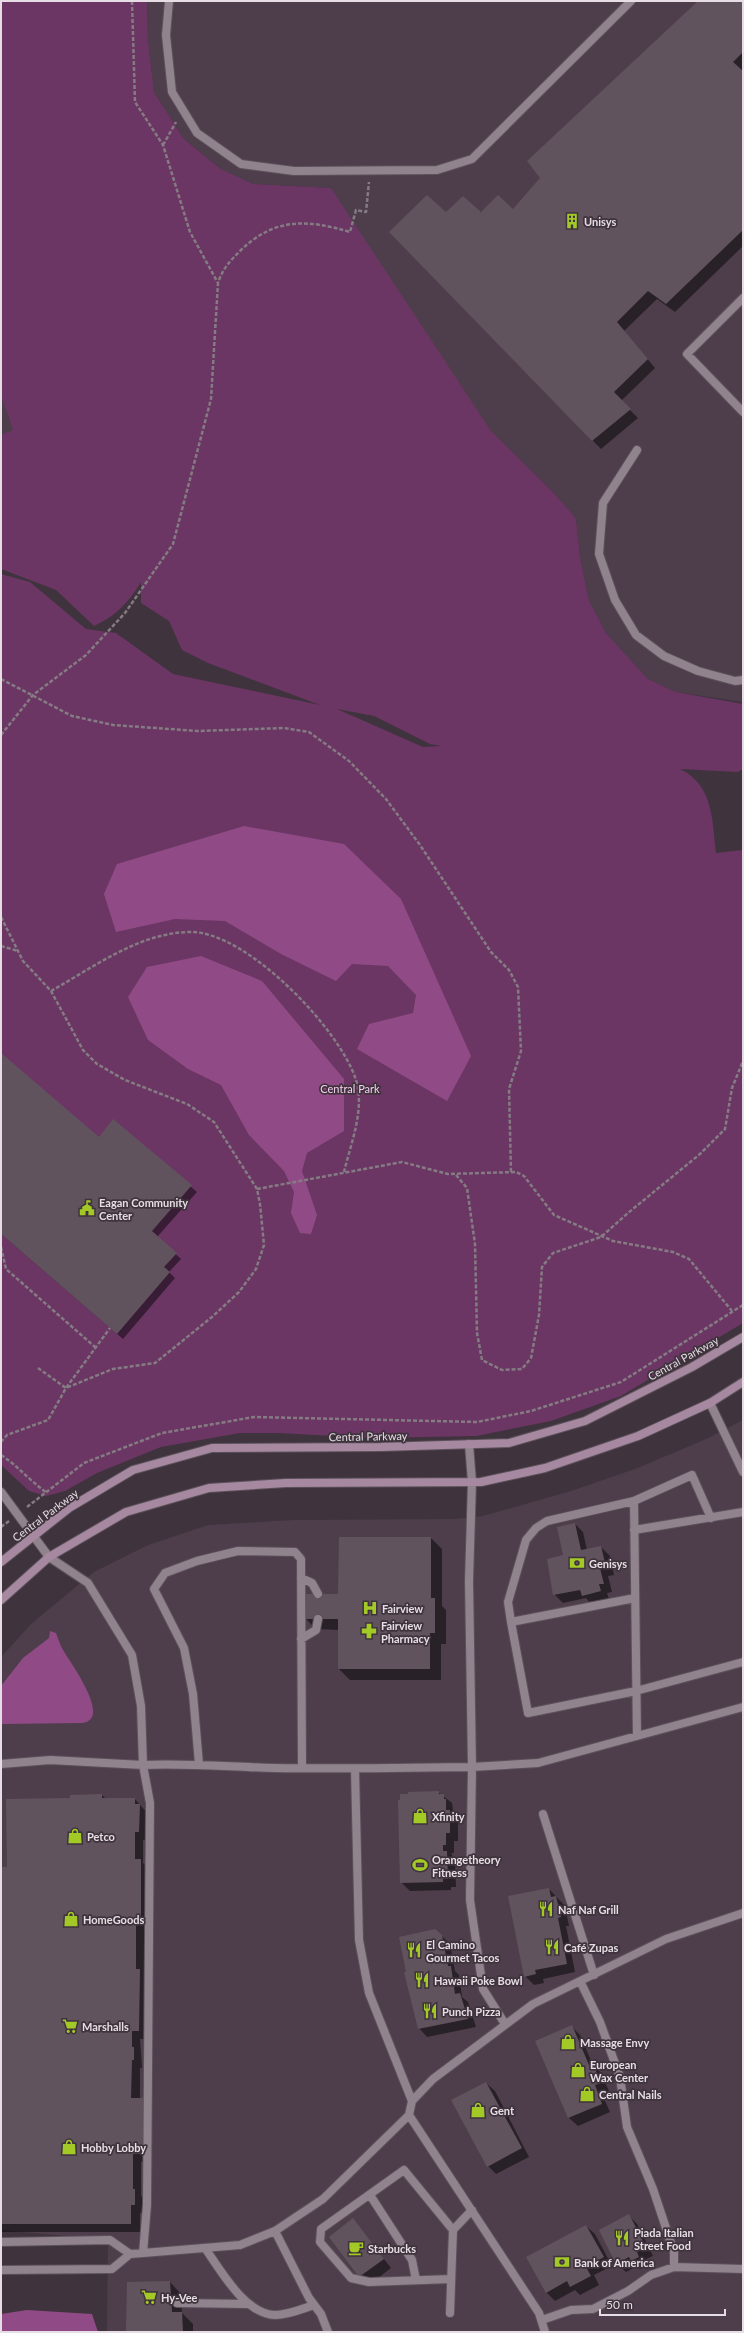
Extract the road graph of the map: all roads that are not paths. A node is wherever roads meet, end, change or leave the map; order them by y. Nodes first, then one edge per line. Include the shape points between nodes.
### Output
1 (169, 1) edge
2 (631, 1) edge
3 (743, 298) edge
4 (743, 412) edge
5 (637, 450) dead end
6 (743, 680) edge
7 (743, 1337) edge
8 (743, 1382) edge
9 (710, 1403) junction
10 (469, 1444) junction
11 (743, 1472) edge
12 (472, 1482) junction
13 (1, 1492) edge
14 (634, 1502) junction
15 (743, 1512) edge
16 (710, 1518) junction
17 (634, 1530) junction
18 (34, 1536) junction
19 (50, 1557) junction
20 (1, 1562) edge
21 (301, 1578) junction
22 (318, 1594) dead end
23 (635, 1598) junction
24 (1, 1600) edge
25 (318, 1619) dead end
26 (511, 1622) junction
27 (301, 1639) junction
28 (743, 1662) edge
29 (636, 1691) junction
30 (743, 1707) edge
31 (637, 1736) junction
32 (1, 1764) edge
33 (199, 1764) junction
34 (143, 1765) junction
35 (472, 1767) junction
36 (302, 1768) junction
37 (355, 1769) junction
38 (543, 1814) dead end
39 (743, 1913) edge
40 (594, 1975) junction
41 (580, 1981) junction
42 (505, 2024) junction
43 (412, 2101) junction
44 (409, 2115) junction
45 (370, 2195) junction
46 (472, 2210) junction
47 (453, 2230) junction
48 (275, 2231) junction
49 (1, 2242) edge
50 (205, 2248) junction
51 (143, 2253) junction
52 (130, 2254) junction
53 (674, 2267) junction
54 (743, 2269) edge
55 (1, 2270) edge
56 (451, 2279) junction
57 (416, 2280) junction
58 (177, 2303) dead end
59 (247, 2304) junction
60 (314, 2305) junction
61 (450, 2313) dead end
62 (542, 2320) junction
63 (328, 2332) edge
64 (545, 2332) edge

1 - 2 lane via 166,35 172,92 197,133 241,164 294,171 436,170 472,159
3 - 4 lane via 687,354
5 - 6 lane via 603,504 599,554 615,600 636,634 664,656 698,671 735,681
7 - 10 street, Central Parkway via 692,1367 585,1421 509,1443
8 - 9 street
9 - 11 lane
9 - 12 street via 638,1436 545,1468
10 - 12 lane
10 - 18 street, Central Parkway via 212,1448 133,1470 69,1508
12 - 19 street via 286,1483 209,1488 126,1512
12 - 35 lane via 469,1581
13 - 18 lane
14 - 16 lane via 692,1474
14 - 17 lane
14 - 26 lane via 547,1521 536,1528 526,1540 511,1588 508,1602
15 - 16 lane
16 - 17 lane
17 - 23 lane
18 - 19 lane
18 - 20 street, Central Parkway
19 - 24 street
19 - 34 lane via 88,1582 132,1655 141,1706
21 - 22 lane via 312,1583
21 - 27 lane
21 - 33 lane via 301,1559 295,1552 238,1551 197,1561 165,1573 154,1590 184,1648 194,1694
23 - 26 lane
23 - 29 lane
25 - 27 lane via 316,1630
26 - 29 lane via 528,1713
27 - 36 lane
28 - 29 lane
29 - 31 lane
30 - 31 lane
31 - 35 lane via 538,1763
32 - 34 lane via 50,1760
33 - 34 lane
33 - 36 lane
34 - 51 lane via 150,1803 147,2205
35 - 37 lane
35 - 42 lane via 470,1900 483,1989
36 - 37 lane
37 - 43 lane via 359,1940 369,1993
38 - 40 lane
39 - 40 lane via 666,1939
40 - 41 lane
41 - 42 lane via 533,2004
41 - 53 lane via 600,2022 620,2076 627,2127 658,2202 674,2252
42 - 43 lane via 432,2079
43 - 44 lane
44 - 46 lane
44 - 48 lane via 323,2199
45 - 47 lane via 404,2170
45 - 57 lane via 412,2260
45 - 57 lane via 321,2229 320,2242 351,2278 369,2282
46 - 47 lane
46 - 62 lane
47 - 56 lane
48 - 50 lane via 240,2245
48 - 60 lane
49 - 52 lane via 110,2240
50 - 51 lane
50 - 59 lane
51 - 52 lane
52 - 55 lane via 112,2269
53 - 54 lane
53 - 62 lane via 651,2275 628,2291 593,2309 571,2310
56 - 57 lane
56 - 61 lane
58 - 59 lane
59 - 60 lane via 263,2313 276,2315
60 - 63 lane via 321,2314
62 - 64 lane

